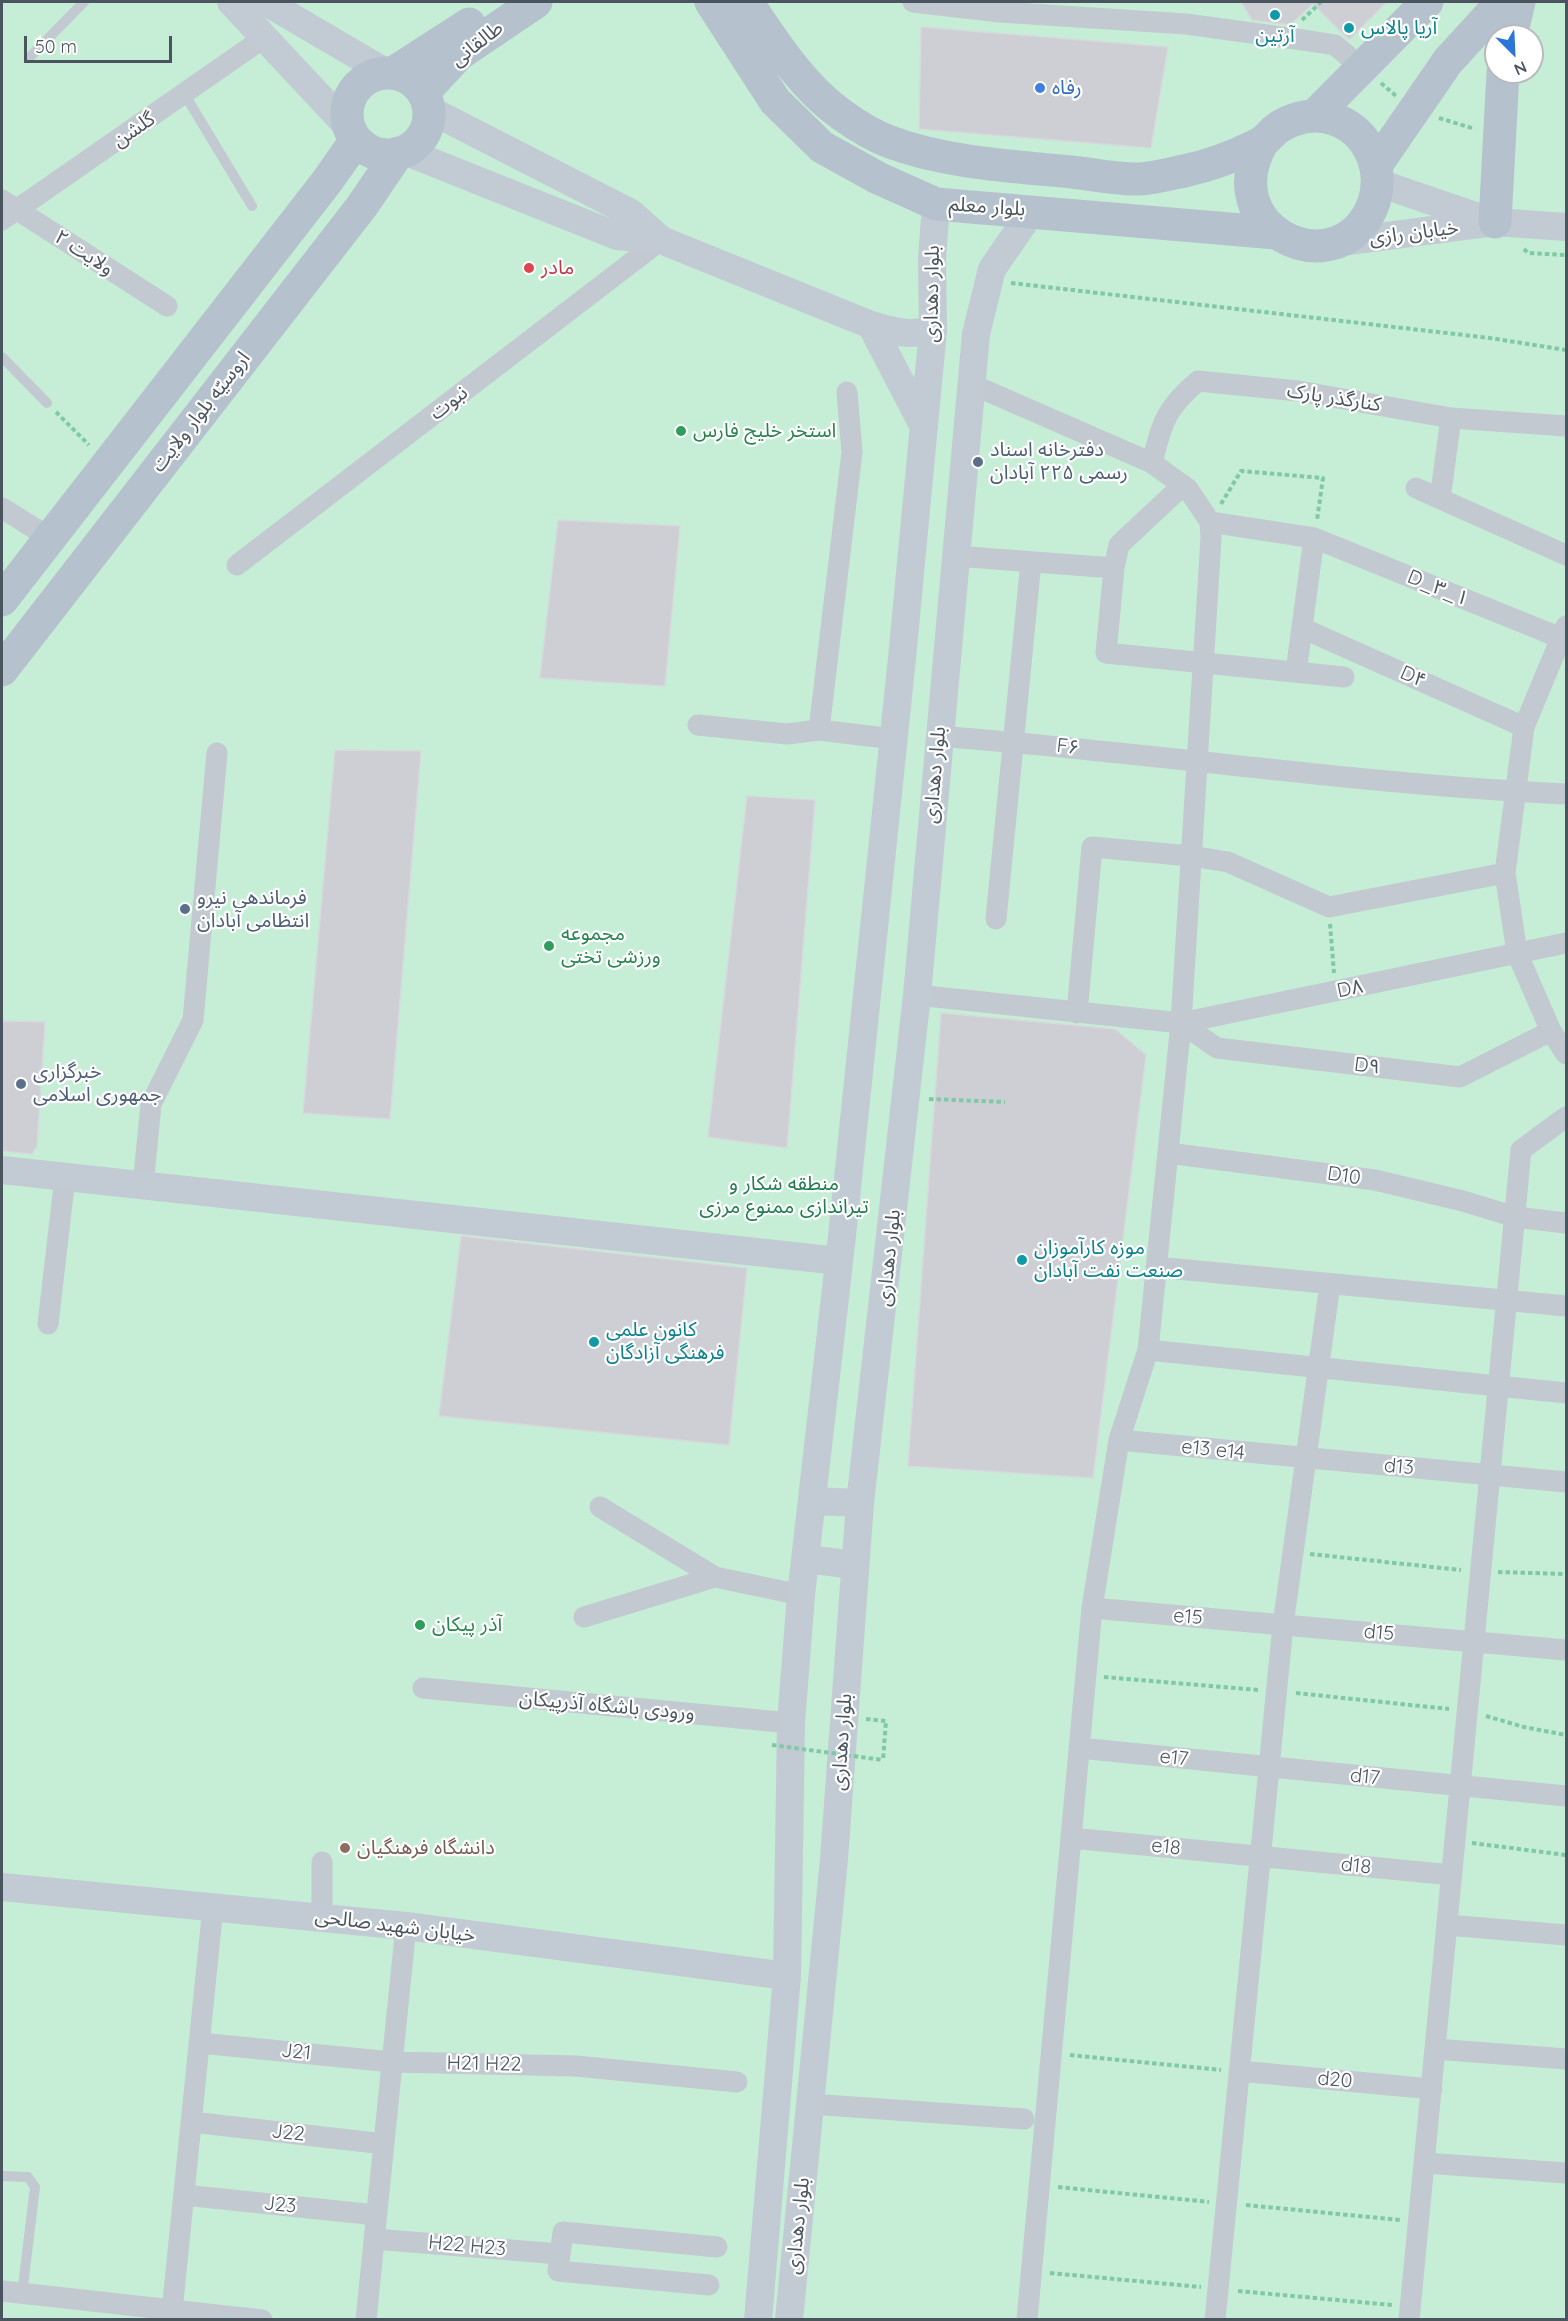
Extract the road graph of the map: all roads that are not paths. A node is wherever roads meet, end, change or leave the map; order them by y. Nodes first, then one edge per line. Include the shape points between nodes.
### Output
1 (84, 2) edge
2 (231, 2) edge
3 (266, 2) edge
4 (503, 2) edge
5 (536, 2) edge
6 (913, 2) edge
7 (1427, 2) edge
8 (1502, 2) edge
9 (1519, 2) edge
10 (732, 5) edge
11 (1007, 7) edge
12 (1514, 24) edge
13 (265, 37) junction
14 (30, 57) dead end
15 (1362, 68) junction
16 (390, 73) junction
17 (1502, 84) edge
18 (185, 95) junction
19 (426, 101) junction
20 (1314, 116) junction
21 (352, 134) junction
22 (1262, 143) junction
23 (401, 152) junction
24 (975, 162) junction
25 (1378, 174) junction
26 (936, 204) junction
27 (252, 206) dead end
28 (7, 210) edge
29 (1032, 211) junction
30 (1495, 222) junction
31 (1566, 227) edge
32 (1276, 233) junction
33 (661, 240) junction
34 (1333, 243) junction
35 (167, 306) dead end
36 (871, 325) junction
37 (933, 330) junction
38 (2, 357) edge
39 (971, 384) junction
40 (847, 392) dead end
41 (47, 403) road end
42 (1451, 418) junction
43 (1566, 426) edge
44 (924, 427) junction
45 (1152, 463) junction
46 (1184, 485) junction
47 (1416, 488) dead end
48 (1440, 499) junction
49 (2, 508) edge
50 (1210, 522) junction
51 (50, 538) junction
52 (1314, 538) junction
53 (1566, 555) edge
54 (955, 556) junction
55 (1031, 562) junction
56 (237, 565) dead end
57 (1114, 568) junction
58 (2, 600) edge
59 (1302, 628) junction
60 (1565, 634) edge
61 (902, 658) junction
62 (945, 663) junction
63 (1204, 663) junction
64 (2, 669) edge
65 (1296, 672) junction
66 (1344, 677) dead end
67 (698, 725) dead end
68 (1524, 727) junction
69 (819, 730) junction
70 (938, 736) junction
71 (894, 739) junction
72 (1014, 741) junction
73 (217, 753) dead end
74 (1197, 762) junction
75 (1514, 792) junction
76 (1566, 794) edge
77 (1191, 856) junction
78 (1505, 873) junction
79 (996, 918) dead end
80 (1566, 943) edge
81 (1518, 953) junction
82 (917, 995) junction
83 (1077, 1013) junction
84 (1181, 1023) junction
85 (1551, 1031) junction
86 (1566, 1054) edge
87 (1566, 1117) edge
88 (1168, 1153) junction
89 (2, 1170) edge
90 (65, 1177) junction
91 (143, 1186) junction
92 (1515, 1217) junction
93 (1566, 1223) edge
94 (839, 1261) junction
95 (1156, 1268) junction
96 (1330, 1284) junction
97 (1508, 1301) junction
98 (1566, 1306) edge
99 (48, 1324) dead end
100 (1148, 1350) junction
101 (1318, 1368) junction
102 (1499, 1386) junction
103 (1566, 1393) edge
104 (1119, 1440) junction
105 (1306, 1459) junction
106 (1491, 1475) junction
107 (1566, 1482) edge
108 (812, 1501) junction
109 (860, 1503) junction
110 (600, 1507) dead end
111 (806, 1559) junction
112 (855, 1564) junction
113 (715, 1577) junction
114 (801, 1594) junction
115 (1092, 1608) junction
116 (584, 1617) dead end
117 (1283, 1625) junction
118 (1475, 1642) junction
119 (1566, 1650) edge
120 (423, 1688) dead end
121 (791, 1723) junction
122 (1079, 1748) junction
123 (1269, 1768) junction
124 (1461, 1787) junction
125 (1566, 1796) edge
126 (1071, 1838) junction
127 (1260, 1856) junction
128 (322, 1862) dead end
129 (1452, 1875) junction
130 (2, 1887) edge
131 (213, 1907) junction
132 (322, 1918) junction
133 (406, 1926) junction
134 (1447, 1926) junction
135 (1566, 1935) edge
136 (787, 1976) junction
137 (200, 2043) junction
138 (1435, 2049) junction
139 (1566, 2059) edge
140 (392, 2062) junction
141 (1239, 2072) junction
142 (737, 2082) dead end
143 (1432, 2089) junction
144 (810, 2104) junction
145 (1024, 2120) dead end
146 (192, 2122) junction
147 (384, 2144) junction
148 (1425, 2163) junction
149 (1566, 2173) edge
150 (2, 2176) edge
151 (184, 2196) junction
152 (376, 2215) junction
153 (374, 2239) junction
154 (717, 2247) dead end
155 (559, 2262) junction
156 (709, 2285) dead end
157 (12, 2293) edge
158 (172, 2311) junction
159 (1410, 2313) edge
160 (262, 2319) edge
161 (366, 2319) edge
162 (758, 2319) edge
163 (789, 2319) edge
164 (1027, 2319) edge
165 (1215, 2319) edge

1 - 14 lane
2 - 13 main road
3 - 16 main road
4 - 16 main road, طالقانی
5 - 19 main road, طالقانی via 459,54
6 - 11 street
7 - 15 main road
8 - 25 main road via 1448,61
9 - 12 main road
10 - 24 main road, بلوار معلم via 841,115 889,142
10 - 26 main road, بلوار معلم via 775,101 822,147
11 - 15 street via 1186,24 1335,45
13 - 18 street, گلشن
13 - 21 main road
15 - 20 main road
16 - 19 main road via 408,78
16 - 21 main road via 369,78 354,90 347,108
17 - 30 main road
18 - 27 lane
18 - 28 street, گلشن
19 - 23 main road via 425,130 419,140
19 - 33 main road via 631,213
20 - 22 main road via 1294,119
20 - 25 main road via 1348,126 1363,138
21 - 23 main road via 375,153
21 - 51 main road via 321,189
22 - 24 main road, بلوار معلم via 1187,171 1139,179
22 - 32 main road via 1254,158 1250,191 1255,207
23 - 33 main road via 617,236
23 - 64 main road, اروسیّه بلوار ولایت
24 - 26 main road
25 - 30 main road, خیابان رازی
25 - 34 main road via 1375,203 1365,220 1351,234
26 - 29 main road, بلوار معلم
26 - 37 main road, بلوار دهداری
28 - 35 street, ولایت ۲
29 - 32 main road, بلوار معلم
29 - 39 main road, بلوار دهداری via 992,269 976,334
30 - 31 main road, خیابان رازی
30 - 34 main road, خیابان رازی
32 - 34 main road via 1293,242
33 - 36 main road
33 - 56 street, نبوت
36 - 37 main road via 899,334
36 - 44 main road
37 - 44 main road, بلوار دهداری
38 - 41 lane
39 - 45 street
39 - 54 main road, بلوار دهداری
40 - 69 street via 852,452
42 - 43 street, کنارگذر پارک
42 - 45 street, کنارگذر پارک via 1298,391 1198,381 1174,401 1161,427
42 - 48 street
44 - 61 main road, بلوار دهداری
45 - 46 street
46 - 50 street
46 - 57 street via 1119,545
47 - 48 street
48 - 53 street
49 - 51 street
50 - 52 street, D_۳_۱
50 - 63 street
51 - 58 main road
52 - 59 street
52 - 60 street, D_۳_۱
54 - 55 street
54 - 62 main road, بلوار دهداری
55 - 57 street
55 - 72 street
57 - 63 street via 1106,653
59 - 65 street
59 - 68 street, D۴
60 - 68 street
61 - 62 main road
61 - 71 main road, بلوار دهداری
62 - 70 main road, بلوار دهداری
63 - 65 street
63 - 74 street
65 - 66 street
67 - 69 street via 787,734
68 - 75 street
69 - 71 street
70 - 72 street, F۶
70 - 82 main road, بلوار دهداری
71 - 94 main road, بلوار دهداری
72 - 74 street, F۶
72 - 79 street
73 - 91 street via 193,1020 151,1104
74 - 75 street, F۶
74 - 77 street
75 - 76 street, F۶
75 - 78 street
77 - 78 street via 1228,862 1329,907
77 - 83 street via 1092,847
77 - 84 street
78 - 81 street
80 - 81 street, D۸
81 - 84 street, D۸
81 - 85 street
82 - 83 street
82 - 109 main road, بلوار دهداری
83 - 84 street
84 - 85 street, D۹ via 1217,1048 1460,1077
84 - 88 street
85 - 86 street
87 - 92 street via 1521,1150
88 - 92 street, D10 via 1375,1180
88 - 95 street
89 - 90 main road
90 - 91 main road
90 - 99 street
91 - 94 main road
92 - 93 street, D10
92 - 97 street
94 - 108 main road, بلوار دهداری
95 - 96 street
95 - 100 street
96 - 97 street
96 - 101 street
97 - 98 street
97 - 102 street
100 - 101 street
100 - 104 street
101 - 102 street
101 - 105 street
102 - 103 street
102 - 106 street
104 - 105 street, e13 e14
104 - 115 street
105 - 106 street, d13
105 - 117 street
106 - 107 street, d13
106 - 118 street
108 - 109 main road
108 - 111 main road, بلوار دهداری
109 - 112 main road, بلوار دهداری
110 - 113 street
111 - 112 main road
111 - 114 main road, بلوار دهداری
112 - 144 main road, بلوار دهداری via 834,1859
113 - 114 street
113 - 116 street
114 - 121 main road, بلوار دهداری
115 - 117 street, e15
115 - 122 street
117 - 118 street, d15
117 - 123 street
118 - 119 street, d15
118 - 124 street
120 - 121 street, ورودی باشگاه آذرپیکان
121 - 136 main road, بلوار دهداری
122 - 123 street, e17
122 - 126 street
123 - 124 street, d17
123 - 127 street
124 - 125 street, d17
124 - 129 street
126 - 127 street, e18
126 - 164 street
127 - 129 street, d18
127 - 141 street
128 - 132 street
129 - 134 street
130 - 131 main road, خیابان شهید صالحی
131 - 132 main road, خیابان شهید صالحی
131 - 137 street
132 - 133 main road, خیابان شهید صالحی
133 - 136 main road, خیابان شهید صالحی
133 - 140 street
134 - 135 street
134 - 138 street
136 - 162 main road, بلوار دهداری
137 - 140 street, J21
137 - 146 street
138 - 139 street
138 - 143 street
140 - 142 street, H21 H22 via 576,2066
140 - 147 street
141 - 143 street, d20
141 - 165 street
143 - 148 street
144 - 145 street
144 - 163 main road, بلوار دهداری
146 - 147 street, J22
146 - 151 street
147 - 152 street
148 - 149 street
148 - 159 street
150 - 157 lane via 28,2177 34,2187
151 - 152 street, J23
151 - 158 street
152 - 153 street
153 - 155 street, H22 H23
153 - 161 street
154 - 155 street via 563,2232
155 - 156 street, H22 H23
157 - 158 street
158 - 160 street

